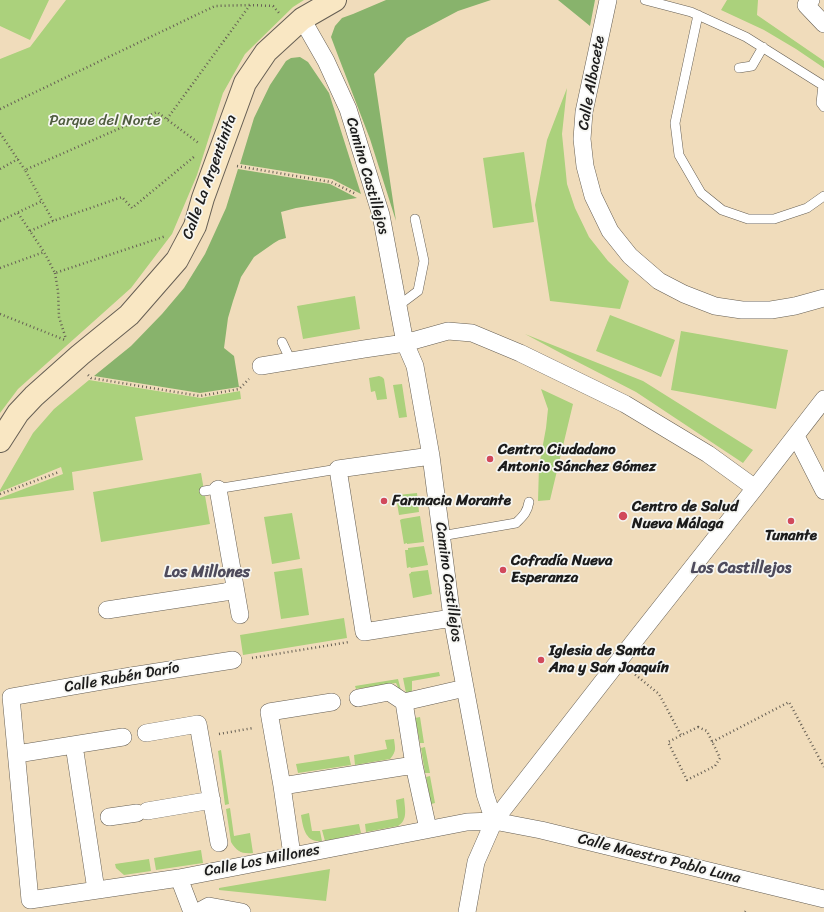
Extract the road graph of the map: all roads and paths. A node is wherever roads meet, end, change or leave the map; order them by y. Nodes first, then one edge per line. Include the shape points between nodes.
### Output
1 (335, 0) edge
2 (608, 0) edge
3 (646, 0) edge
4 (811, 0) edge
5 (250, 5) junction
6 (698, 15) junction
7 (292, 16) junction
8 (824, 24) edge
9 (763, 47) junction
10 (739, 68) dead end
11 (823, 85) edge
12 (824, 107) edge
13 (0, 109) edge
14 (166, 119) junction
15 (0, 133) edge
16 (206, 148) dead end
17 (200, 153) dead end
18 (18, 159) junction
19 (234, 165) dead end
20 (0, 169) edge
21 (26, 170) junction
22 (360, 196) dead end
23 (824, 196) edge
24 (42, 201) junction
25 (18, 213) junction
26 (416, 219) dead end
27 (0, 221) edge
28 (53, 221) junction
29 (30, 231) junction
30 (172, 234) dead end
31 (44, 252) junction
32 (0, 268) edge
33 (55, 273) junction
34 (824, 298) edge
35 (398, 306) junction
36 (0, 314) edge
37 (282, 342) dead end
38 (405, 343) junction
39 (291, 361) junction
40 (261, 366) joint
41 (88, 374) dead end
42 (824, 399) edge
43 (796, 436) junction
44 (0, 440) edge
45 (431, 456) junction
46 (338, 469) junction
47 (59, 472) dead end
48 (755, 488) junction
49 (211, 490) joint
50 (824, 491) edge
51 (0, 494) edge
52 (529, 502) dead end
53 (441, 536) junction
54 (235, 589) junction
55 (107, 610) dead end
56 (240, 614) dead end
57 (452, 618) junction
58 (358, 637) junction
59 (239, 659) joint
60 (634, 673) dead end
61 (465, 688) junction
62 (358, 698) dead end
63 (332, 702) dead end
64 (404, 702) junction
65 (231, 732) dead end
66 (146, 733) dead end
67 (218, 734) dead end
68 (681, 735) junction
69 (123, 736) dead end
70 (712, 742) junction
71 (74, 745) junction
72 (17, 754) junction
73 (414, 765) junction
74 (824, 767) edge
75 (282, 786) junction
76 (212, 800) junction
77 (98, 819) junction
78 (494, 821) junction
79 (428, 829) junction
80 (219, 843) dead end
81 (292, 856) junction
82 (179, 878) junction
83 (96, 890) junction
84 (824, 899) edge
85 (192, 912) edge
86 (198, 912) edge
87 (242, 912) edge
88 (467, 912) edge

1 - 7 street, Calle La Argentinita
2 - 34 street, Calle Albacete via 584,112 582,139 585,166 593,196 610,231 630,256 659,281 715,306 742,310 771,310
3 - 6 lane
4 - 8 street via 806,5
5 - 7 path via 273,6
5 - 13 path via 215,6
5 - 14 path
6 - 9 lane
6 - 23 lane via 675,124 679,155 701,193 722,210 748,220 774,219 807,208
7 - 35 street, Camino Castillejos via 326,61 348,109 381,215
7 - 44 street, Calle La Argentinita via 245,83 195,226 178,260 129,315 34,396 18,413
9 - 10 lane via 752,66
9 - 11 lane
11 - 12 lane via 821,103
14 - 16 path
14 - 21 path via 157,112
15 - 18 path
17 - 28 path via 132,208 122,197
18 - 20 path
18 - 21 path
19 - 22 path via 331,182
21 - 24 path
24 - 25 path
24 - 28 path
25 - 27 path
25 - 29 path
26 - 35 lane via 424,261 418,291
28 - 29 path
29 - 31 path
30 - 33 path
31 - 32 path
31 - 33 path
33 - 36 path via 59,317 67,341
35 - 38 street, Camino Castillejos
37 - 39 lane
38 - 39 street
38 - 45 street, Camino Castillejos via 415,366
38 - 48 street via 448,331 472,333 625,404 708,454
39 - 40 street
40 - 41 path via 239,389 200,396 92,378
42 - 43 street
43 - 48 street
43 - 50 street
45 - 46 street
45 - 53 street, Camino Castillejos
46 - 49 lane
46 - 58 street
47 - 51 path
48 - 78 street
49 - 54 street
52 - 53 lane via 528,509 516,523
53 - 57 street, Camino Castillejos
54 - 55 street
54 - 56 street
57 - 58 street
57 - 61 street, Camino Castillejos
58 - 59 path
59 - 72 street, Calle Rubén Darío via 11,697
60 - 68 path via 659,694
61 - 64 street
61 - 78 street, Camino Castillejos via 485,794
62 - 64 street via 389,692
63 - 75 street via 269,712
64 - 73 street
65 - 67 path
66 - 76 street via 198,724
68 - 70 path via 698,727 707,731
68 - 70 path via 668,742 687,780 715,766 720,758
69 - 71 street
70 - 74 path via 789,702
71 - 72 street
71 - 77 street
72 - 83 street, Calle Los Millones via 30,900
73 - 75 street
73 - 79 street
75 - 81 street
76 - 77 street
76 - 80 street
77 - 83 street
78 - 79 street, Calle Los Millones via 467,822
78 - 84 street, Calle Maestro Pablo Luna
78 - 88 street via 476,862
79 - 81 street, Calle Los Millones
81 - 82 street, Calle Los Millones
82 - 83 street, Calle Los Millones
82 - 85 street
86 - 87 street via 209,906

